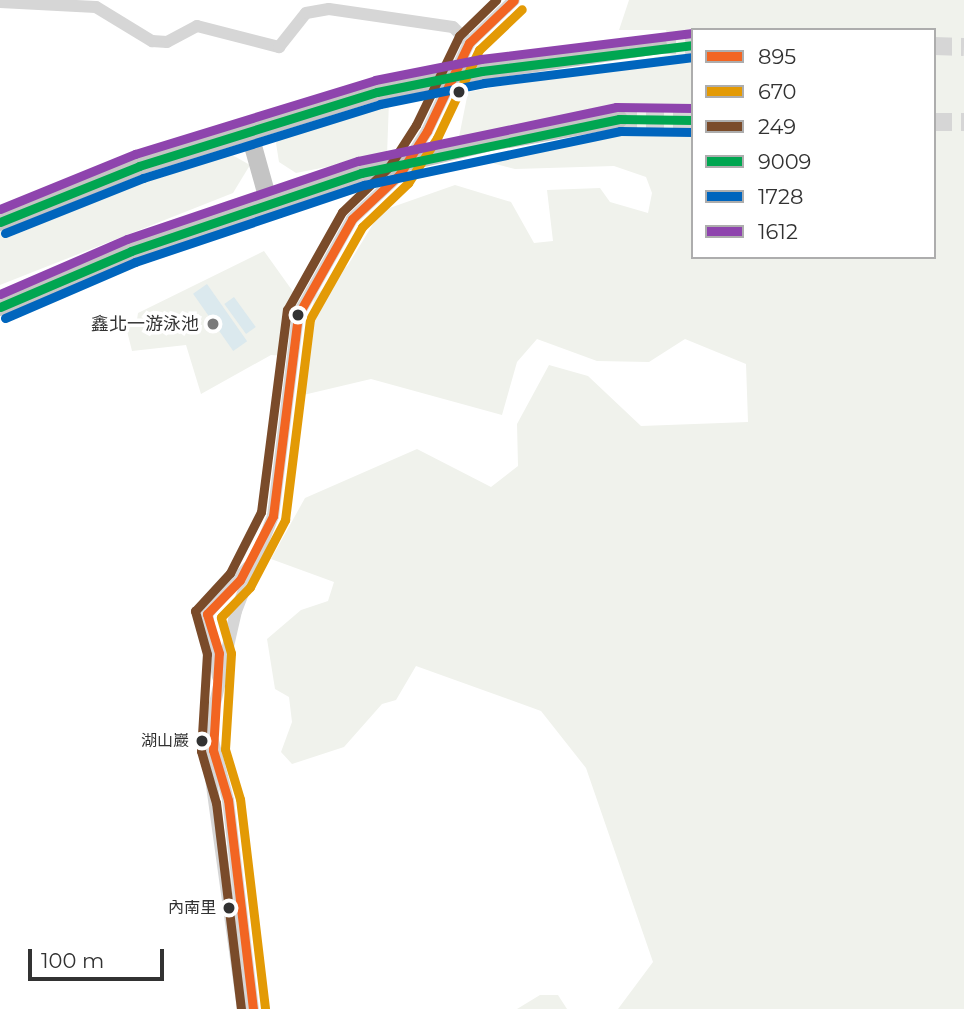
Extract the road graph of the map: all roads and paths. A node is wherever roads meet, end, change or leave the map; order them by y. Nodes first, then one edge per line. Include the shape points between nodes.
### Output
1 (514, 0) edge
2 (0, 2) edge
3 (469, 43) junction
4 (658, 45) tunnel mouth
5 (619, 119) tunnel mouth
6 (248, 128) junction
7 (269, 203) junction
8 (0, 222) edge
9 (0, 307) edge
10 (265, 541) junction
11 (216, 705) junction
12 (212, 723) junction
13 (243, 1009) edge
14 (253, 1009) edge

1 - 3 street
2 - 3 street via 96,7 152,41 167,42 197,26 279,47 306,13 329,9 453,27
3 - 10 street via 428,131 399,175 352,219 298,315
4 - 6 highway, bridge via 377,92
5 - 7 highway, bridge via 486,143 362,173
6 - 7 highway
6 - 8 highway
7 - 9 highway via 131,251
10 - 11 street via 236,611
10 - 11 street via 207,614 219,653
11 - 12 street
12 - 13 street via 206,759 218,802
12 - 14 street

